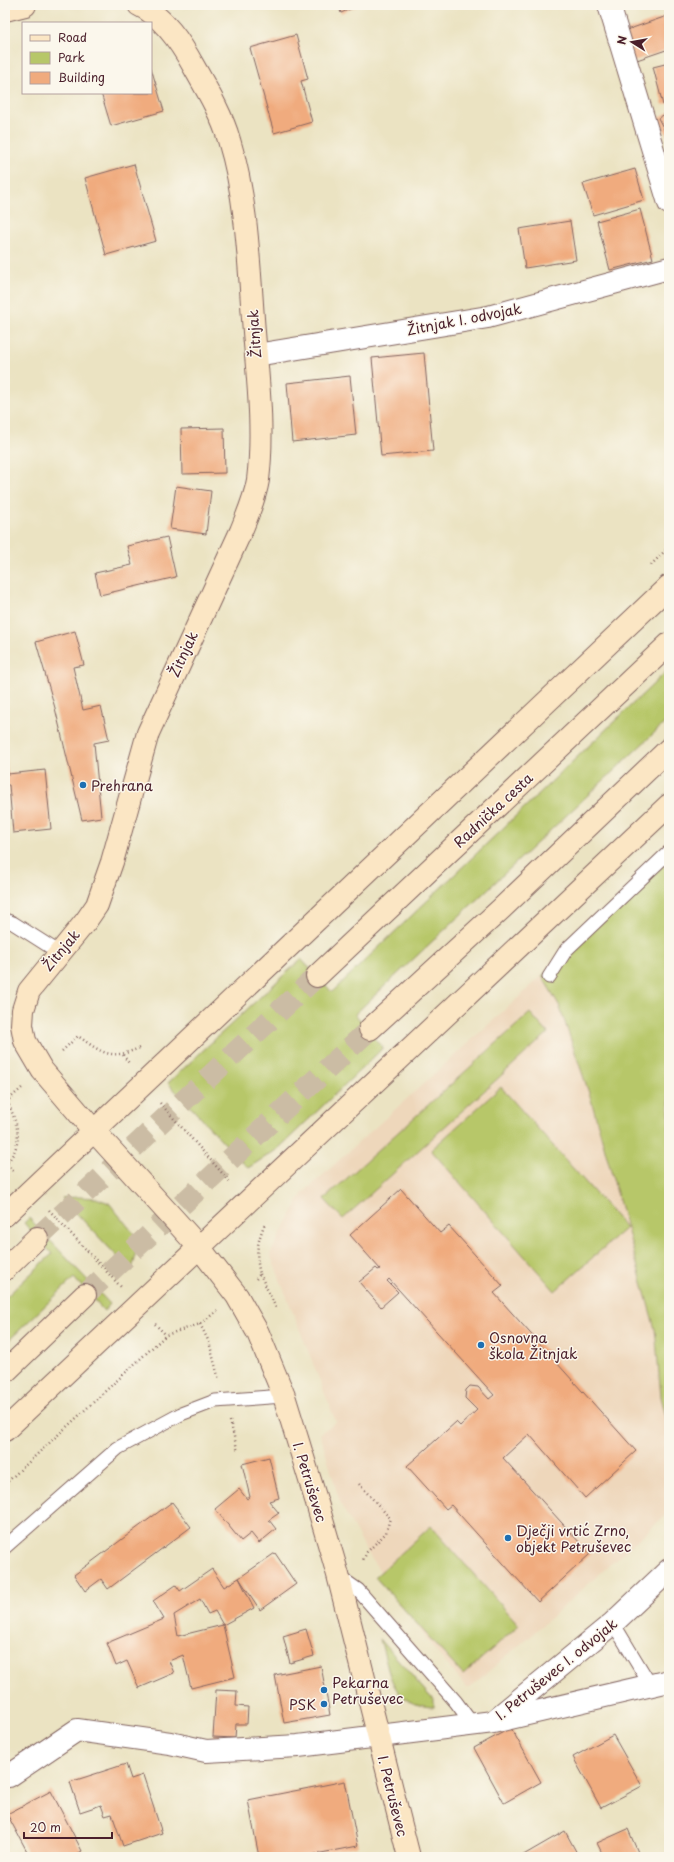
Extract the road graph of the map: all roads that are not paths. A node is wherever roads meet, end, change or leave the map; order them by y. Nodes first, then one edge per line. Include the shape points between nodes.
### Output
1 (25, 5) edge
2 (139, 5) edge
3 (609, 5) edge
4 (5, 10) edge
5 (669, 203) edge
6 (669, 268) edge
7 (256, 355) junction
8 (669, 586) edge
9 (669, 644) edge
10 (669, 749) edge
11 (669, 805) edge
12 (669, 852) edge
13 (5, 920) edge
14 (60, 953) junction
15 (317, 976) tunnel mouth
16 (549, 977) dead end
17 (370, 1029) tunnel mouth
18 (94, 1131) junction
19 (5, 1215) edge
20 (37, 1238) tunnel mouth
21 (199, 1247) junction
22 (5, 1269) edge
23 (85, 1295) tunnel mouth
24 (5, 1372) edge
25 (284, 1396) junction
26 (5, 1430) edge
27 (5, 1547) edge
28 (669, 1570) edge
29 (338, 1575) junction
30 (613, 1623) junction
31 (660, 1683) edge
32 (483, 1724) junction
33 (378, 1735) junction
34 (9, 1776) dead end
35 (409, 1857) edge

1 - 4 main road
2 - 7 main road, Žitnjak via 151,11 164,24 188,55 208,91 229,139 245,216
3 - 5 street
6 - 7 street, Žitnjak I. odvojak via 488,317
7 - 14 main road, Žitnjak via 260,453 258,481 253,501 148,733 112,862 97,905
8 - 18 main road
9 - 15 main road, Radnička cesta
10 - 17 main road
11 - 21 main road
12 - 16 lane via 566,950
13 - 14 lane
14 - 18 main road, Žitnjak via 29,991 23,1010 25,1041 42,1070
18 - 19 main road
18 - 21 main road, Žitnjak
20 - 22 main road
21 - 25 main road, I. Petruševec via 237,1296 254,1326
21 - 26 main road
23 - 24 main road
25 - 27 lane via 215,1402 181,1414 118,1448
25 - 29 main road, I. Petruševec
28 - 30 street, I. Petruševec I. odvojak
29 - 32 lane via 358,1590 456,1702
29 - 33 main road, I. Petruševec
30 - 31 lane
30 - 32 street, I. Petruševec I. odvojak
31 - 32 street
32 - 33 street
33 - 34 street, I. Petruševec via 298,1746 206,1751 170,1743 77,1730
33 - 35 main road, I. Petruševec

